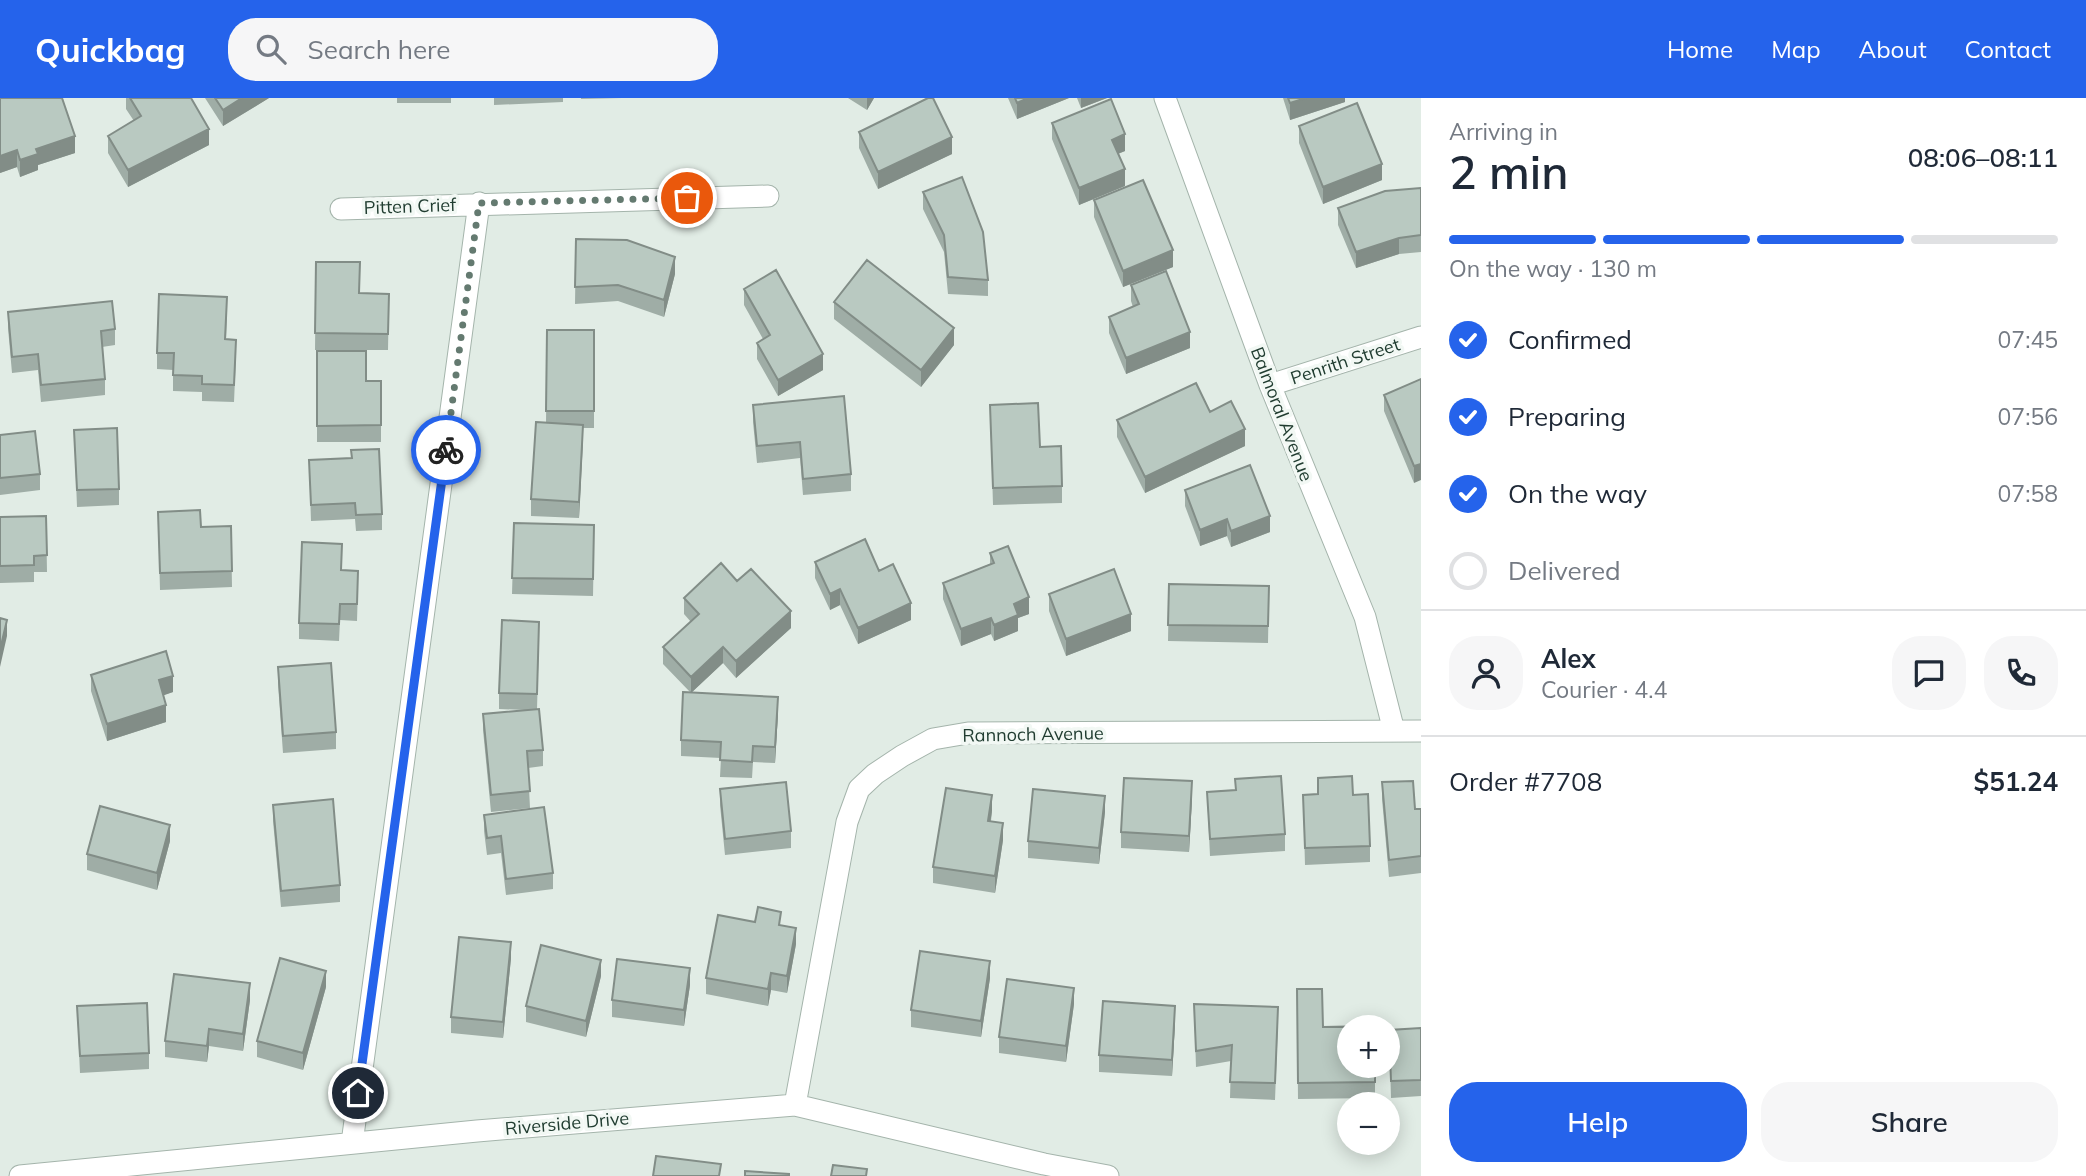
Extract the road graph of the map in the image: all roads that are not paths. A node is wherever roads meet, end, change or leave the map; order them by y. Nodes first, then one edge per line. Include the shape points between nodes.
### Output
1 (1165, 98) edge
2 (768, 196) dead end
3 (479, 203) junction
4 (341, 209) dead end
5 (1421, 337) edge
6 (1270, 385) junction
7 (1394, 731) junction
8 (1421, 731) edge
9 (794, 1105) junction
10 (352, 1143) junction
11 (20, 1176) edge
12 (1108, 1176) edge

1 - 6 street, Balmoral Avenue
2 - 3 street, Pitten Crief
3 - 4 street, Pitten Crief
3 - 10 street, Pitten Crief
5 - 6 street, Penrith Street
6 - 7 street, Balmoral Avenue via 1365,617
7 - 8 street, Rannoch Avenue
7 - 9 street, Rannoch Avenue via 968,733 933,739 902,755 859,789 847,822
9 - 10 street, Riverside Drive
9 - 12 street, Riverside Drive
10 - 11 street, Riverside Drive

